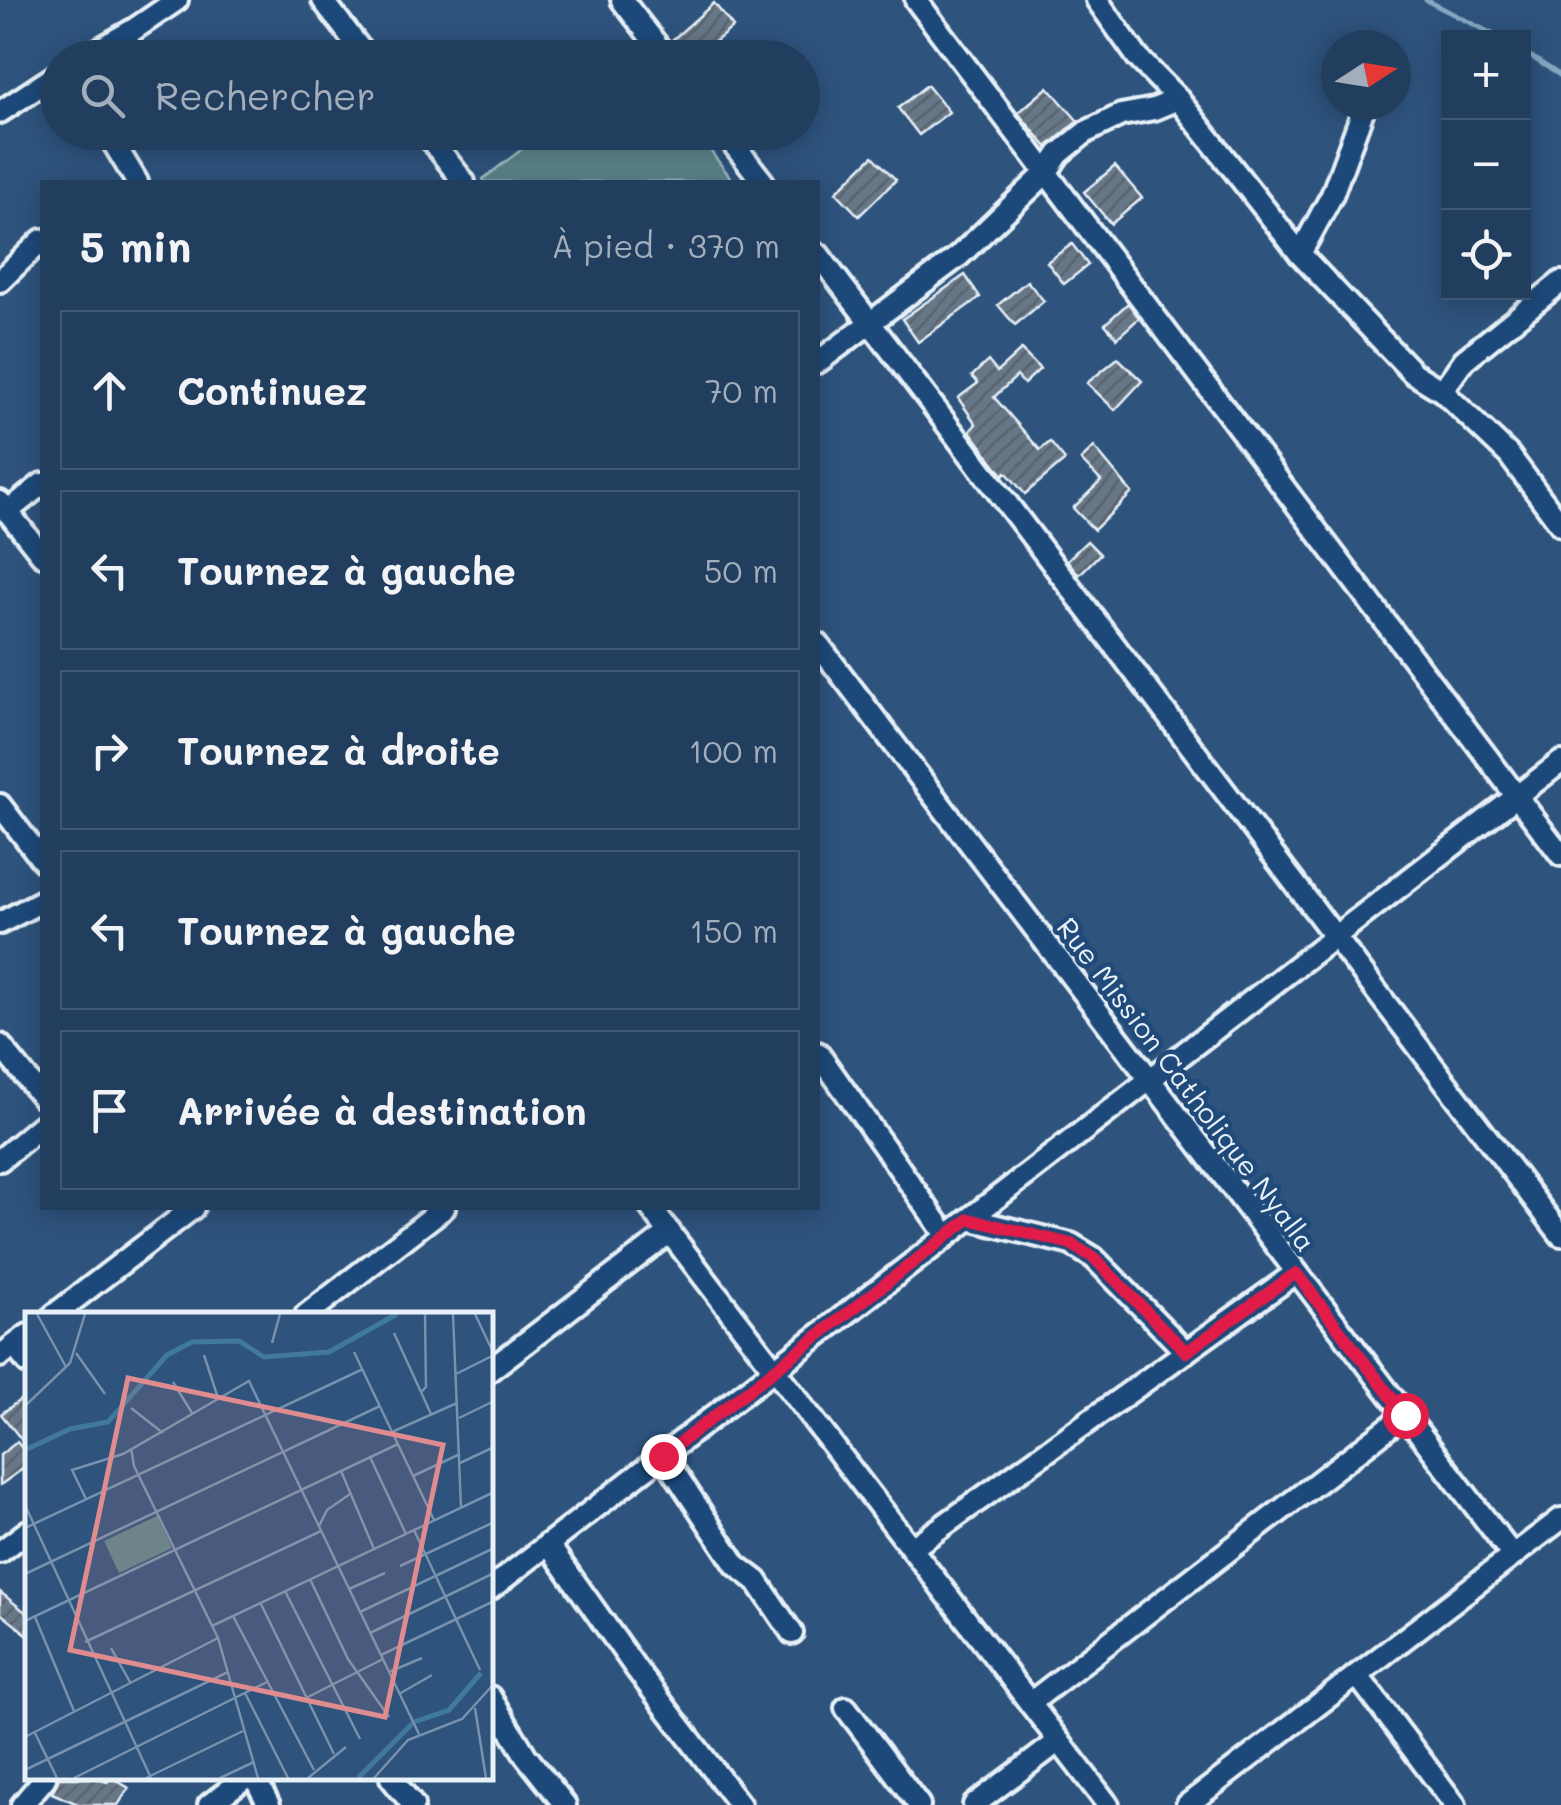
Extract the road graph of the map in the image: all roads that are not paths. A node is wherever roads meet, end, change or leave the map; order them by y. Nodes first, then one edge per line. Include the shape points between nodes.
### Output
1 (177, 0) edge
2 (323, 0) edge
3 (622, 0) edge
4 (916, 0) edge
5 (1096, 0) edge
6 (116, 40) edge
7 (353, 40) edge
8 (652, 40) edge
9 (40, 86) edge
10 (1178, 99) junction
11 (0, 112) edge
12 (1360, 120) edge
13 (117, 150) edge
14 (439, 150) edge
15 (738, 150) edge
16 (1047, 172) junction
17 (135, 180) edge
18 (462, 180) edge
19 (760, 180) edge
20 (40, 242) edge
21 (1300, 254) junction
22 (820, 257) edge
23 (0, 280) edge
24 (1561, 282) edge
25 (871, 323) junction
26 (820, 361) edge
27 (1442, 391) junction
28 (40, 485) edge
29 (4, 507) edge
30 (1558, 516) edge
31 (40, 552) edge
32 (820, 647) edge
33 (1561, 762) edge
34 (1517, 796) junction
35 (0, 805) edge
36 (1561, 855) edge
37 (40, 857) edge
38 (40, 902) edge
39 (0, 923) edge
40 (1334, 937) junction
41 (0, 1044) edge
42 (820, 1056) edge
43 (1149, 1080) junction
44 (40, 1094) edge
45 (40, 1126) edge
46 (0, 1160) edge
47 (190, 1210) edge
48 (441, 1210) edge
49 (653, 1210) edge
50 (969, 1219) junction
51 (670, 1232) junction
52 (1561, 1235) edge
53 (947, 1236) junction
54 (1296, 1273) junction
55 (58, 1312) edge
56 (310, 1312) edge
57 (1186, 1352) junction
58 (492, 1368) edge
59 (775, 1369) junction
60 (1405, 1415) junction
61 (663, 1456) junction
62 (1561, 1519) edge
63 (25, 1533) edge
64 (548, 1544) junction
65 (912, 1548) junction
66 (0, 1552) edge
67 (1513, 1556) junction
68 (492, 1587) edge
69 (792, 1633) dead end
70 (1357, 1675) junction
71 (492, 1700) edge
72 (1030, 1704) junction
73 (846, 1708) dead end
74 (1059, 1741) junction
75 (44, 1780) edge
76 (242, 1780) edge
77 (257, 1780) edge
78 (393, 1780) edge
79 (22, 1805) edge
80 (209, 1805) edge
81 (269, 1805) edge
82 (413, 1805) edge
83 (565, 1805) edge
84 (740, 1805) edge
85 (919, 1805) edge
86 (974, 1805) edge
87 (1108, 1805) edge
88 (1188, 1805) edge
89 (1454, 1805) edge

1 - 6 street
2 - 7 street
3 - 8 street
4 - 16 street
5 - 10 street
9 - 11 street
10 - 16 street via 1086,132
10 - 21 street
12 - 21 street via 1332,195
13 - 17 street
14 - 18 street
15 - 19 street
16 - 25 street via 959,256
16 - 34 street
20 - 23 street
21 - 27 street via 1413,373
22 - 25 street
24 - 27 street via 1464,360
25 - 26 street
25 - 40 street
27 - 30 street via 1509,455
28 - 29 street
29 - 31 street
32 - 43 street, Rue Mission Catholique Nyalla
33 - 34 street
34 - 36 street
34 - 40 street
35 - 37 street
38 - 39 street
40 - 43 street
40 - 52 street
41 - 44 street
42 - 53 street
43 - 50 street
43 - 54 street, Rue Mission Catholique Nyalla
45 - 46 street
47 - 55 street
48 - 56 street
49 - 51 street
50 - 53 street
50 - 57 street via 1071,1244 1094,1258
51 - 58 street
51 - 59 street
53 - 59 street
54 - 57 street
54 - 60 street, Rue Mission Catholique Nyalla
57 - 65 street
59 - 61 street
59 - 65 street
60 - 67 street, Rue Mission Catholique Nyalla
60 - 72 street
61 - 64 street
61 - 69 street via 736,1565 757,1581
62 - 67 street
63 - 66 street
64 - 68 street
64 - 84 street
65 - 72 street
67 - 70 street
70 - 88 street
70 - 89 street
71 - 83 street
72 - 74 street
73 - 85 street
74 - 86 street
74 - 87 street
75 - 79 street
76 - 80 street
77 - 81 street
78 - 82 street

